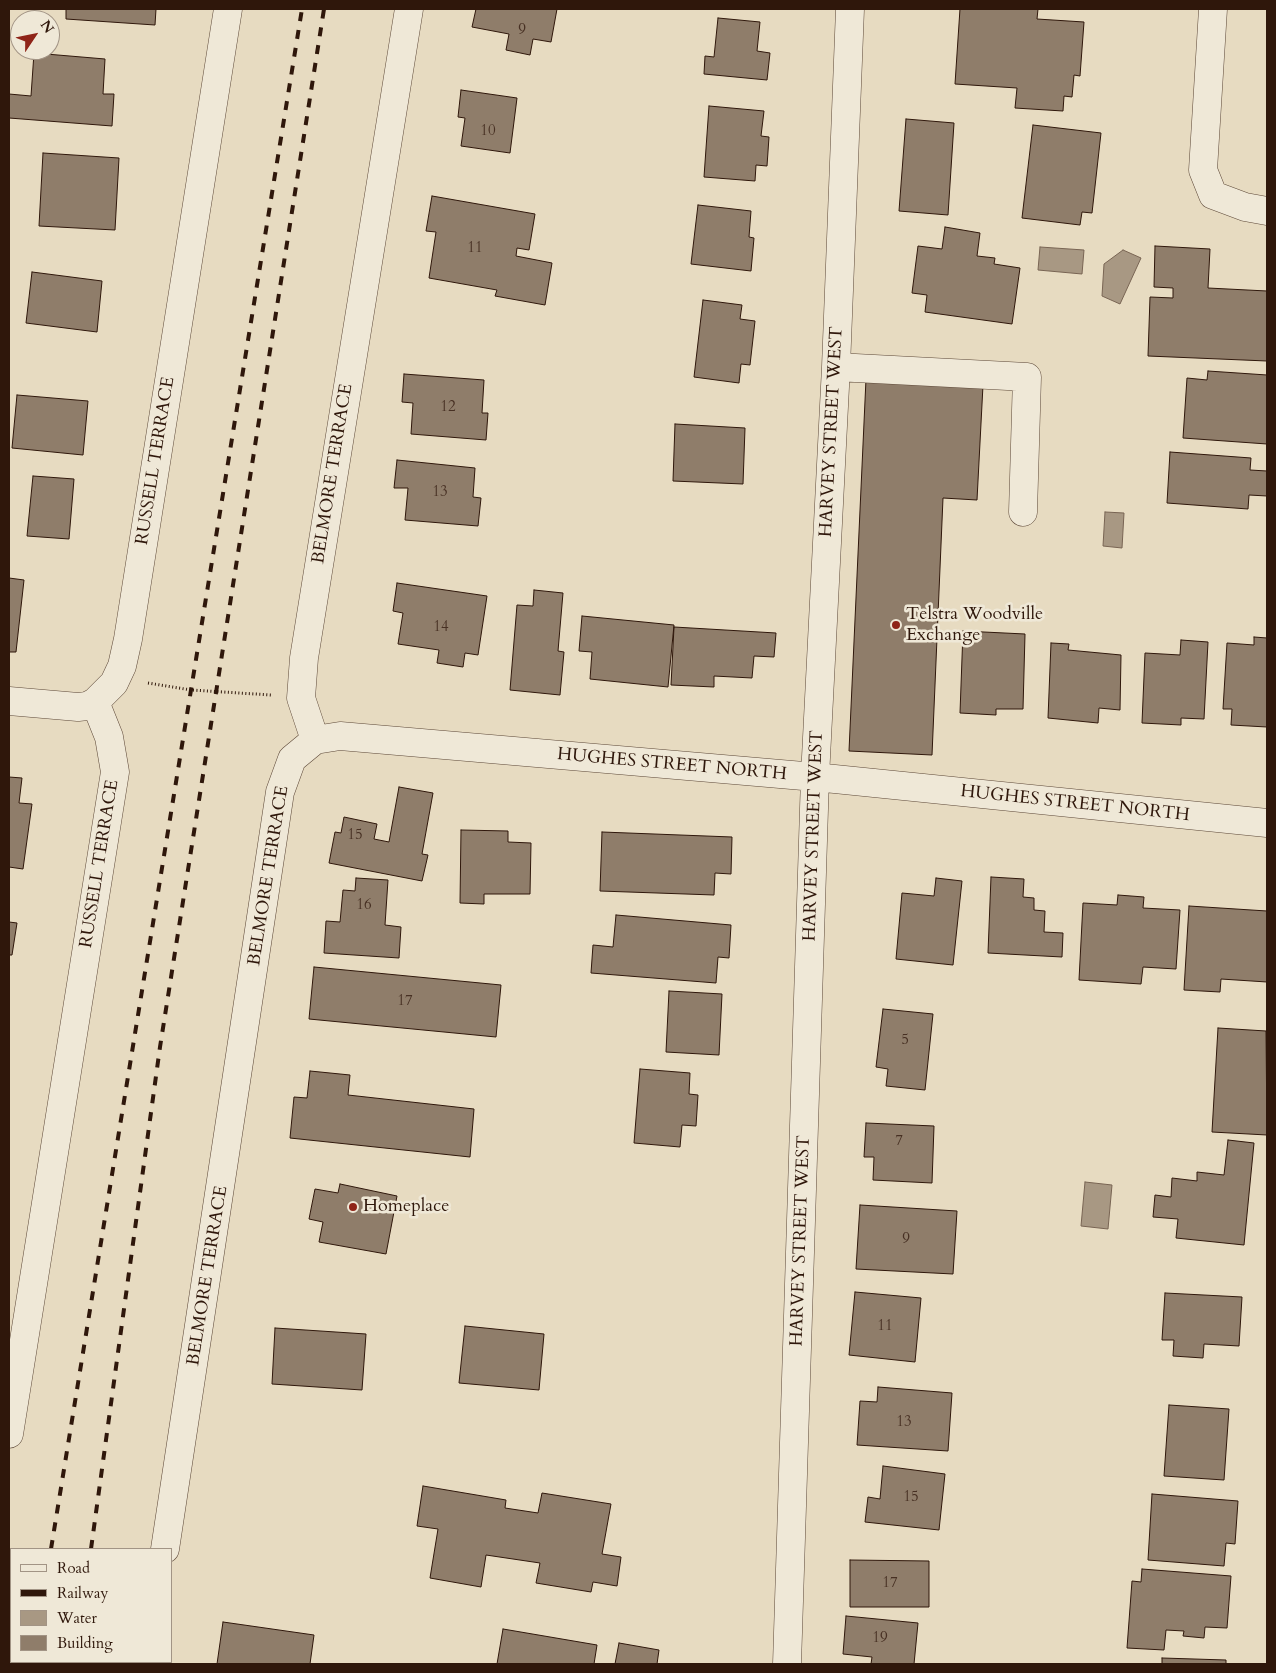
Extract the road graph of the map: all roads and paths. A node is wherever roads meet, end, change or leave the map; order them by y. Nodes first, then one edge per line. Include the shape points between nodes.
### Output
1 (228, 9) edge
2 (409, 9) edge
3 (850, 9) edge
4 (1212, 9) edge
5 (1267, 211) edge
6 (836, 367) junction
7 (1023, 512) dead end
8 (147, 682) dead end
9 (274, 695) dead end
10 (9, 701) edge
11 (95, 702) junction
12 (315, 740) junction
13 (815, 777) junction
14 (1267, 823) edge
15 (9, 1434) edge
16 (165, 1548) edge
17 (787, 1664) edge

1 - 11 street, RUSSELL TERRACE via 128,639 114,683
2 - 12 street, BELMORE TERRACE via 304,658 302,698
3 - 6 street, HARVEY STREET WEST
4 - 5 street via 1203,170 1213,195 1244,207
6 - 7 street via 1027,377
6 - 13 street, HARVEY STREET WEST
8 - 9 path via 200,691
10 - 11 street via 78,707
11 - 15 street, RUSSELL TERRACE via 109,737 115,772
12 - 13 street, HUGHES STREET NORTH via 340,736
12 - 16 street, BELMORE TERRACE via 292,759 280,792
13 - 14 street, HUGHES STREET NORTH
13 - 17 street, HARVEY STREET WEST

